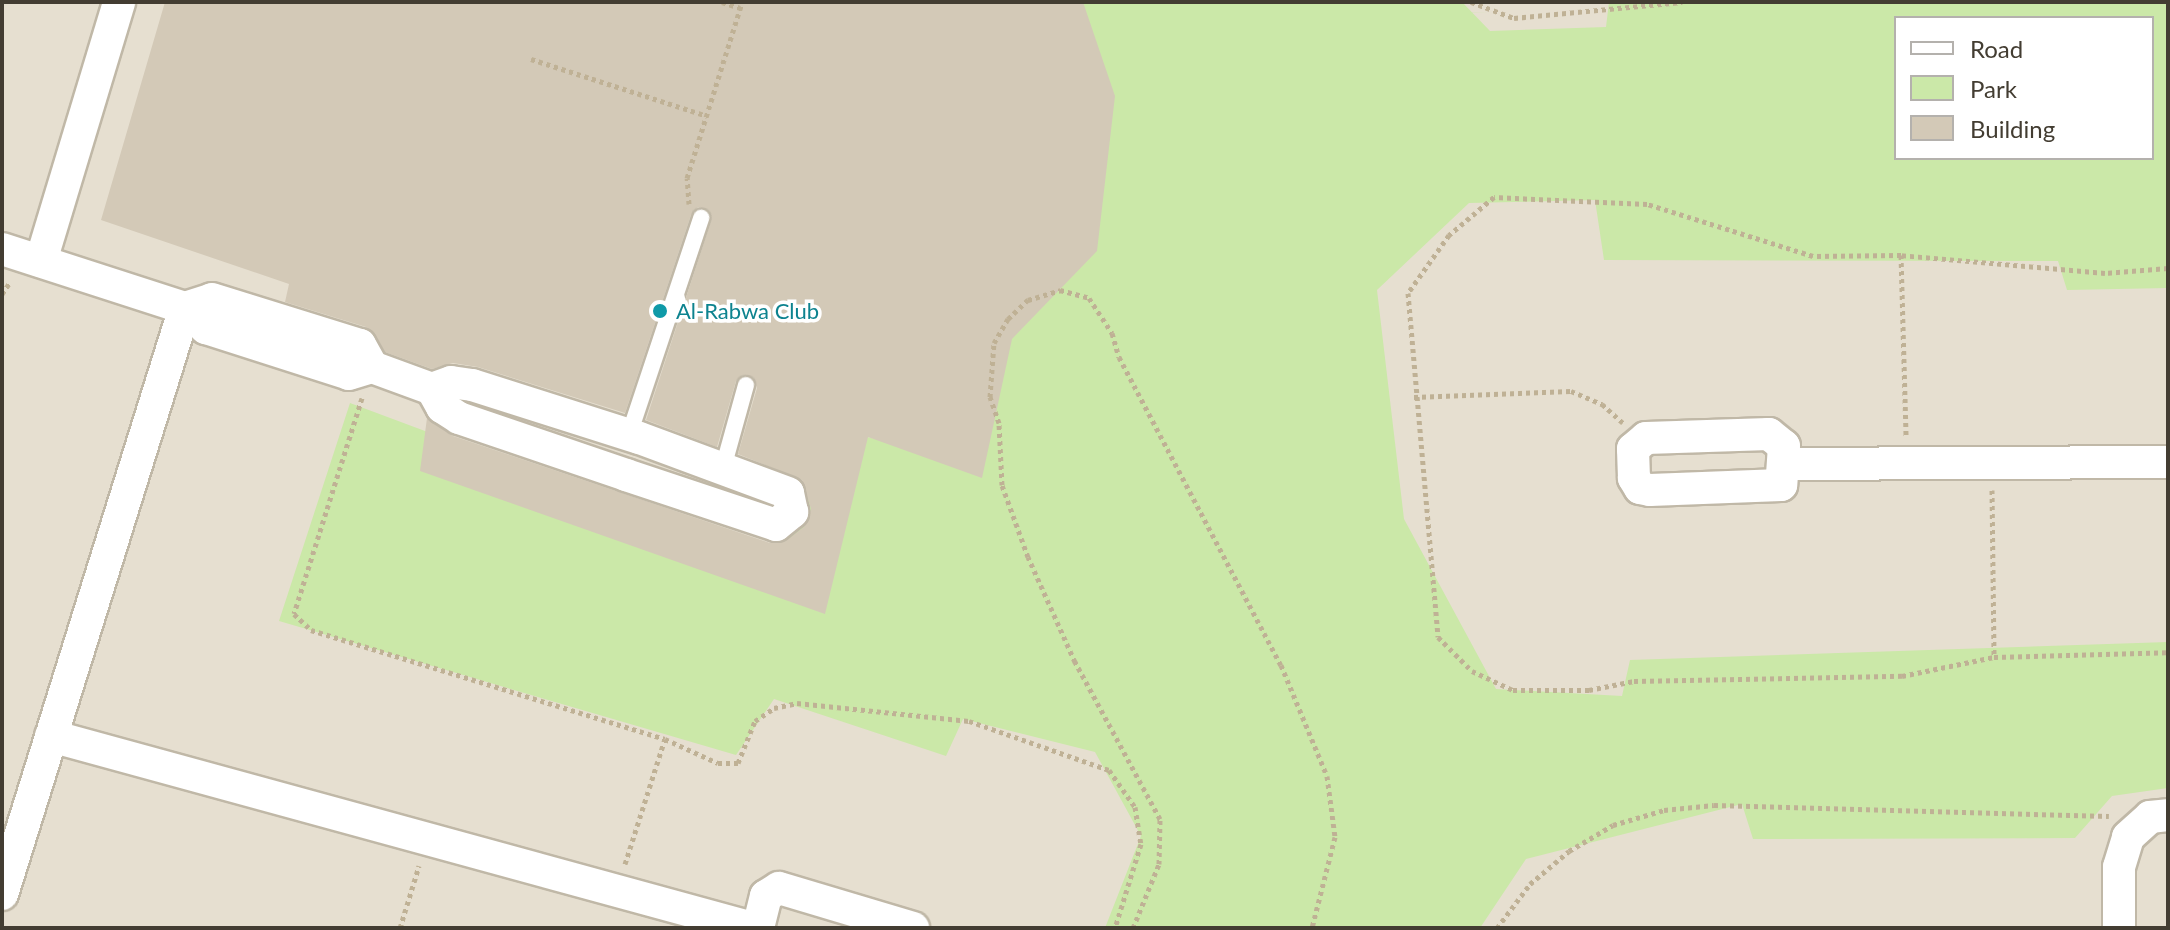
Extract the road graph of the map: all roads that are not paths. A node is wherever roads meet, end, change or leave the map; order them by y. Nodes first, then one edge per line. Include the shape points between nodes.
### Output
1 (119, 2) edge
2 (701, 218) road end
3 (2, 249) edge
4 (41, 261) junction
5 (185, 308) junction
6 (746, 385) dead end
7 (432, 389) junction
8 (634, 436) junction
9 (2168, 462) edge
10 (1785, 464) junction
11 (723, 468) junction
12 (626, 475) junction
13 (51, 736) junction
14 (2159, 816) edge
15 (2, 894) edge
16 (756, 928) edge
17 (913, 928) edge
18 (2119, 928) edge

1 - 4 street
2 - 8 lane
3 - 4 street
4 - 5 street
5 - 7 street via 212,299 360,345 372,367
5 - 13 street
6 - 11 lane
7 - 8 street via 451,382 472,385
7 - 12 street via 442,407 459,418
8 - 11 street
8 - 12 street
9 - 10 street
10 - 10 street via 1784,446 1769,434 1646,438 1636,443 1634,478 1650,490 1772,487 1781,485
11 - 12 street via 788,493 793,502 786,521 776,525
13 - 15 street
13 - 16 street
14 - 18 street via 2128,837 2119,867
16 - 17 street via 766,896 779,888

